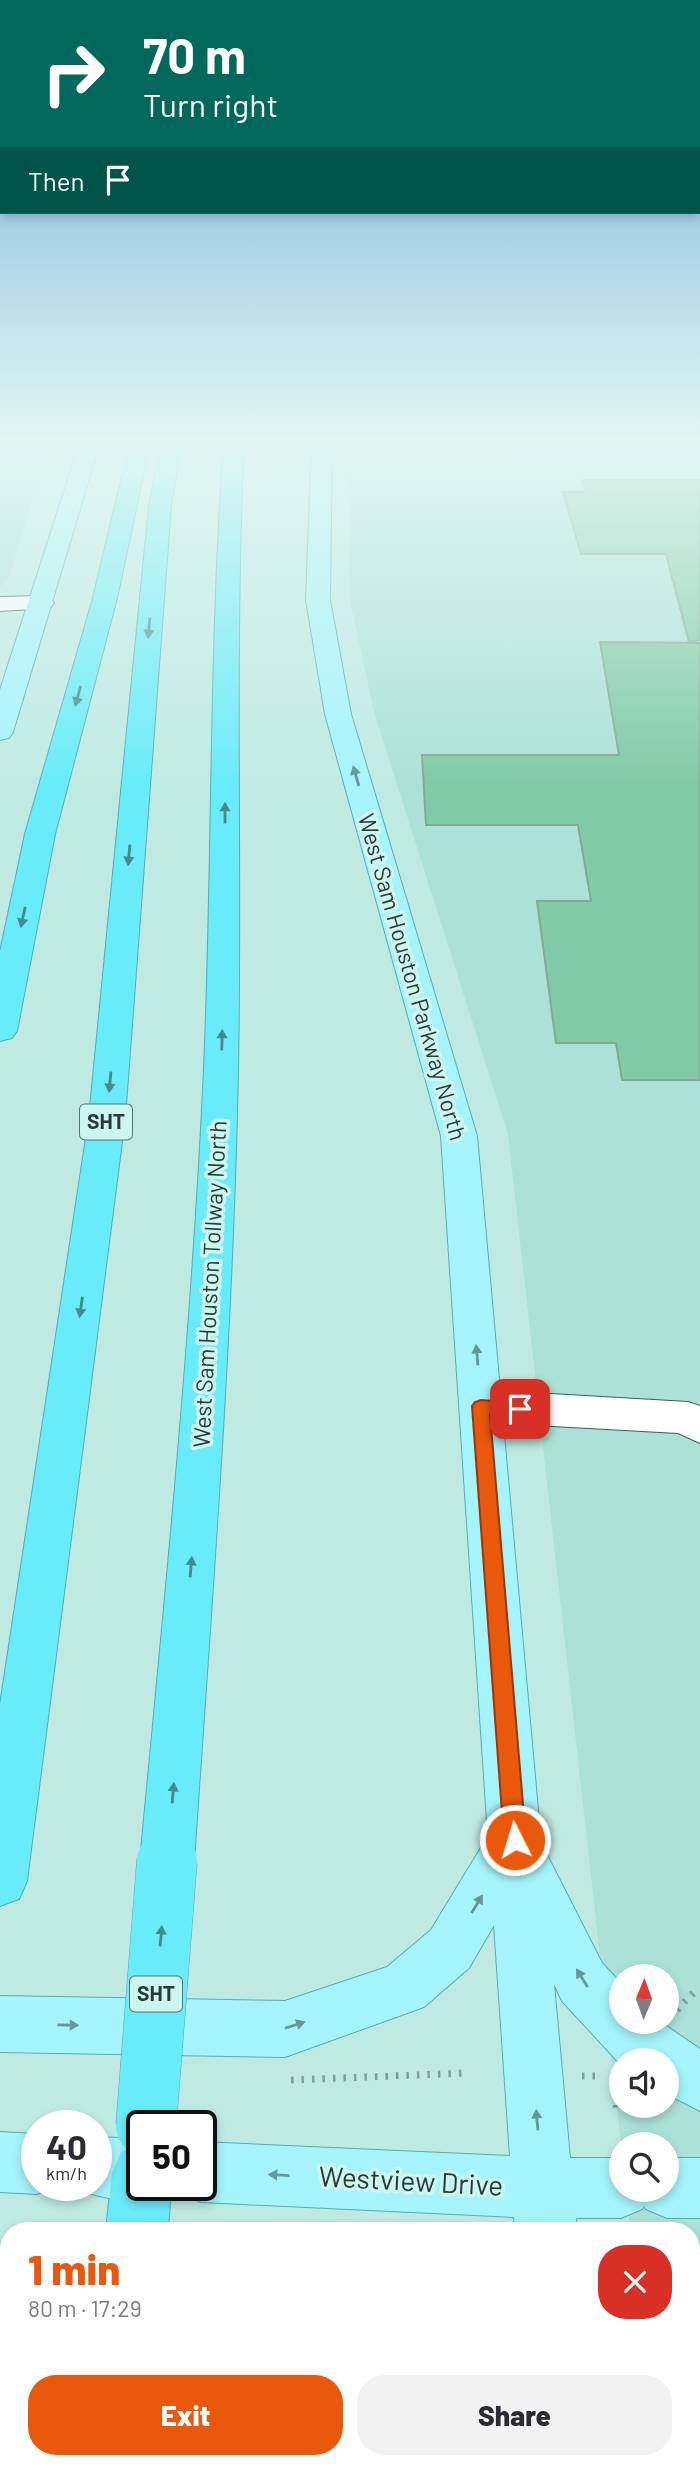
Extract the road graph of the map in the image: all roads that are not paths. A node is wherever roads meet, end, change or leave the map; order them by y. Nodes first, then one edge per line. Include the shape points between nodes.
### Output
1 (57, 554) edge
2 (115, 554) edge
3 (155, 554) edge
4 (227, 554) edge
5 (319, 554) edge
6 (42, 603) junction
7 (0, 604) edge
8 (0, 732) edge
9 (0, 1031) edge
10 (481, 1406) junction
11 (700, 1427) edge
12 (515, 1840) junction
13 (0, 1881) edge
14 (0, 2024) edge
15 (647, 2048) edge
16 (679, 2068) edge
17 (700, 2082) edge
18 (147, 2110) edge
19 (0, 2162) edge
20 (21, 2163) edge
21 (217, 2174) edge
22 (679, 2188) edge
23 (700, 2188) edge
24 (609, 2191) edge
25 (140, 2201) edge
26 (544, 2209) edge
27 (138, 2222) edge

1 - 6 main road
2 -> 9 highway via 40,834
3 -> 13 highway, SHT via 107,1118
18 -> 4 highway, West Sam Houston Tollway North / SHT, bridge via 216,1199 225,920
10 -> 5 main road, West Sam Houston Parkway North via 459,1136 338,713 318,600
6 - 7 street
6 - 8 main road
10 - 11 street via 688,1418
10 - 12 main road, West Sam Houston Parkway North
14 -> 12 main road via 285,2029 404,1988 450,1949
15 -> 12 main road via 582,1982
26 -> 12 main road, West Sam Houston Parkway North
16 - 17 main road
19 - 20 main road
26 -> 21 main road, Westview Drive
22 - 23 main road
24 - 26 main road, Westview Drive
25 - 27 highway

